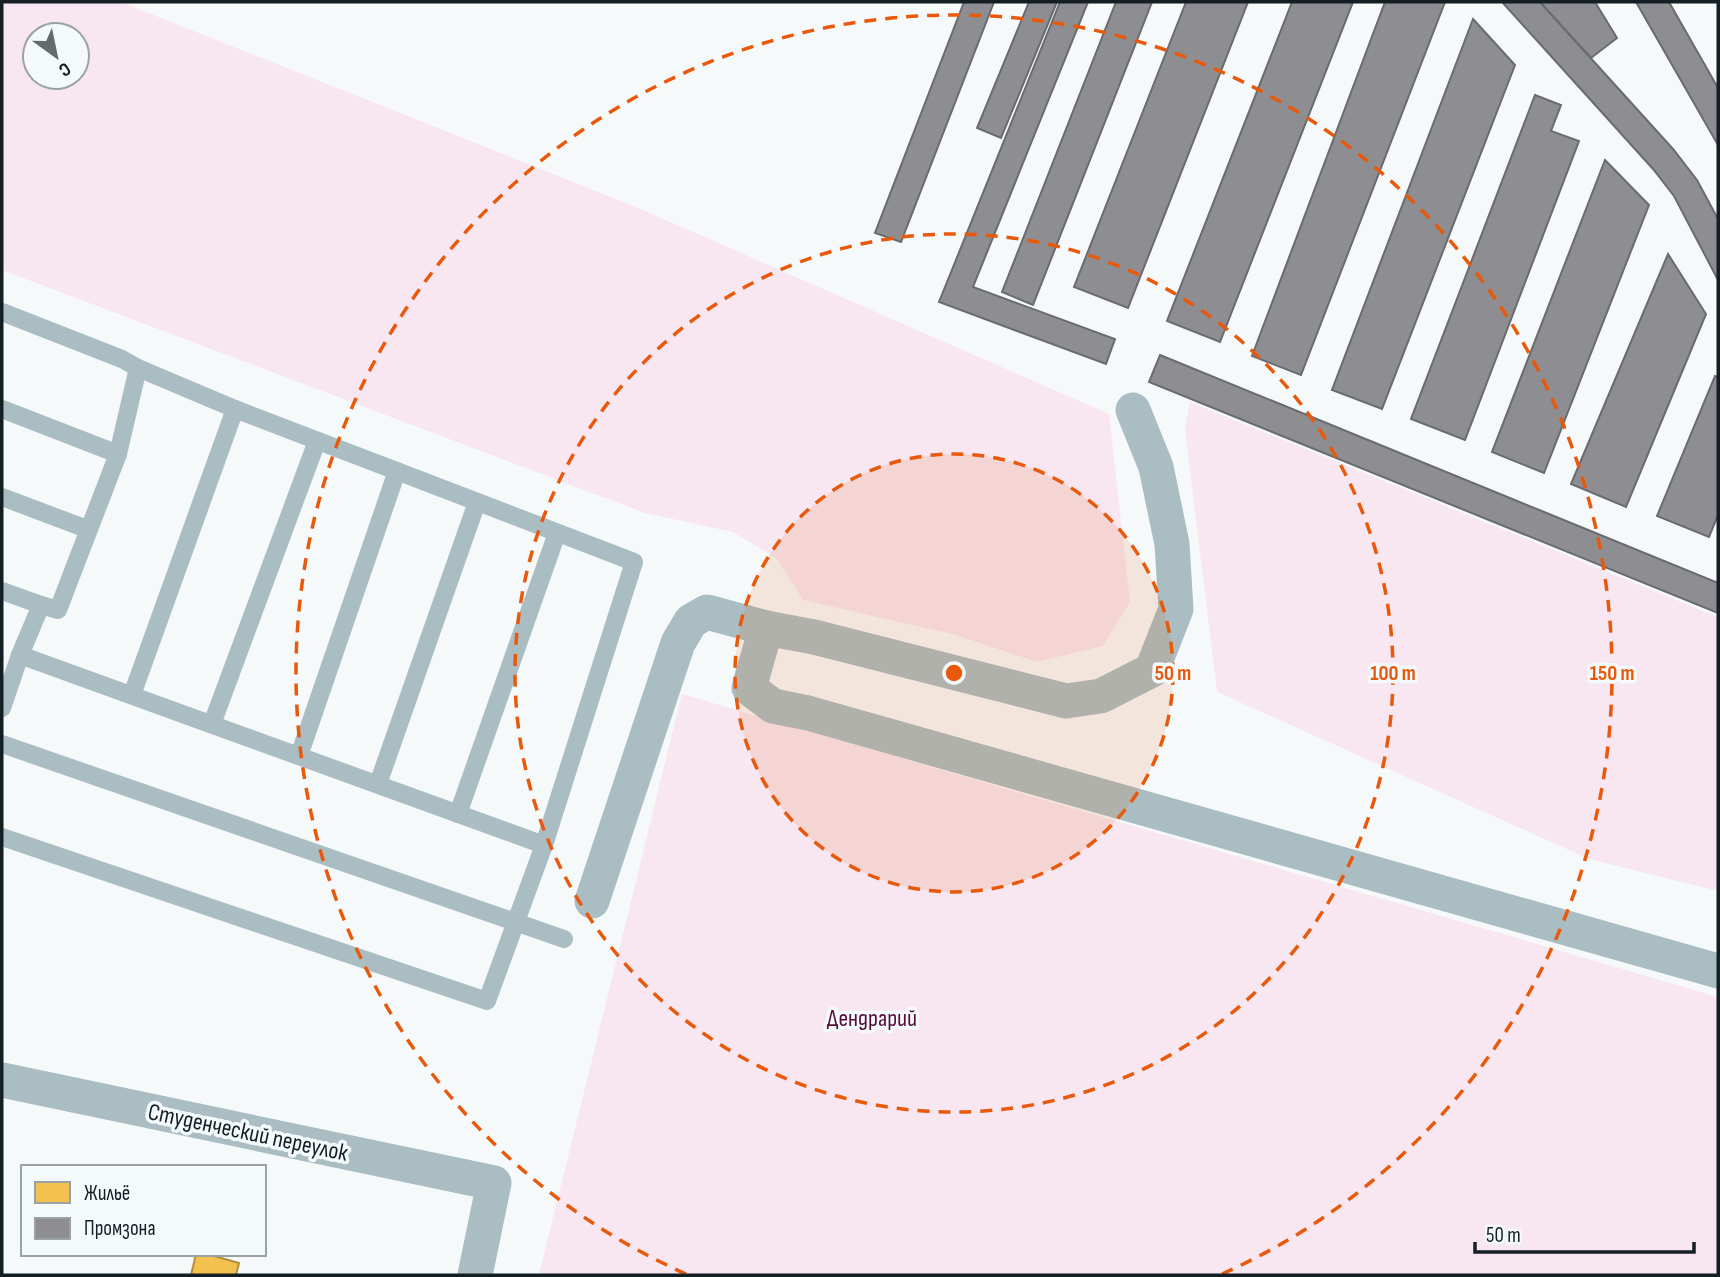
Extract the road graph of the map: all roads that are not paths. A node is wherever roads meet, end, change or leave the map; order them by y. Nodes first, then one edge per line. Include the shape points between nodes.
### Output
1 (2, 312) edge
2 (138, 368) junction
3 (2, 409) edge
4 (235, 409) junction
5 (1133, 410) dead end
6 (317, 441) junction
7 (118, 454) junction
8 (397, 471) junction
9 (2, 497) edge
10 (477, 502) junction
11 (87, 529) junction
12 (557, 533) junction
13 (2, 591) edge
14 (41, 605) junction
15 (766, 628) junction
16 (20, 655) junction
17 (6, 682) edge
18 (132, 695) junction
19 (2, 708) edge
20 (212, 724) junction
21 (2, 744) edge
22 (299, 756) junction
23 (378, 784) junction
24 (458, 814) junction
25 (2, 837) edge
26 (544, 845) junction
27 (593, 901) dead end
28 (515, 920) junction
29 (564, 939) dead end
30 (1718, 971) edge
31 (2, 1080) edge
32 (475, 1275) edge

1 - 2 lane
2 - 4 lane
2 - 7 lane
3 - 7 lane
4 - 6 lane
4 - 18 lane
5 - 15 street via 1156,467 1172,544 1176,609 1152,670 1101,696 1066,701
6 - 8 lane
6 - 20 lane
7 - 11 lane
8 - 10 lane
8 - 22 lane
9 - 11 lane
10 - 12 lane
10 - 23 lane
11 - 14 lane via 58,611
12 - 24 lane
12 - 26 lane via 634,562
13 - 14 lane
14 - 16 lane
15 - 27 street via 707,612 691,621 678,643
15 - 30 street via 749,688 773,706
16 - 17 lane
16 - 18 lane
17 - 19 lane
18 - 20 lane
20 - 22 lane
21 - 28 lane
22 - 23 lane
23 - 24 lane
24 - 26 lane
25 - 28 lane via 486,1001
26 - 28 lane
28 - 29 lane
31 - 32 street, Студенческий переулок via 494,1184

